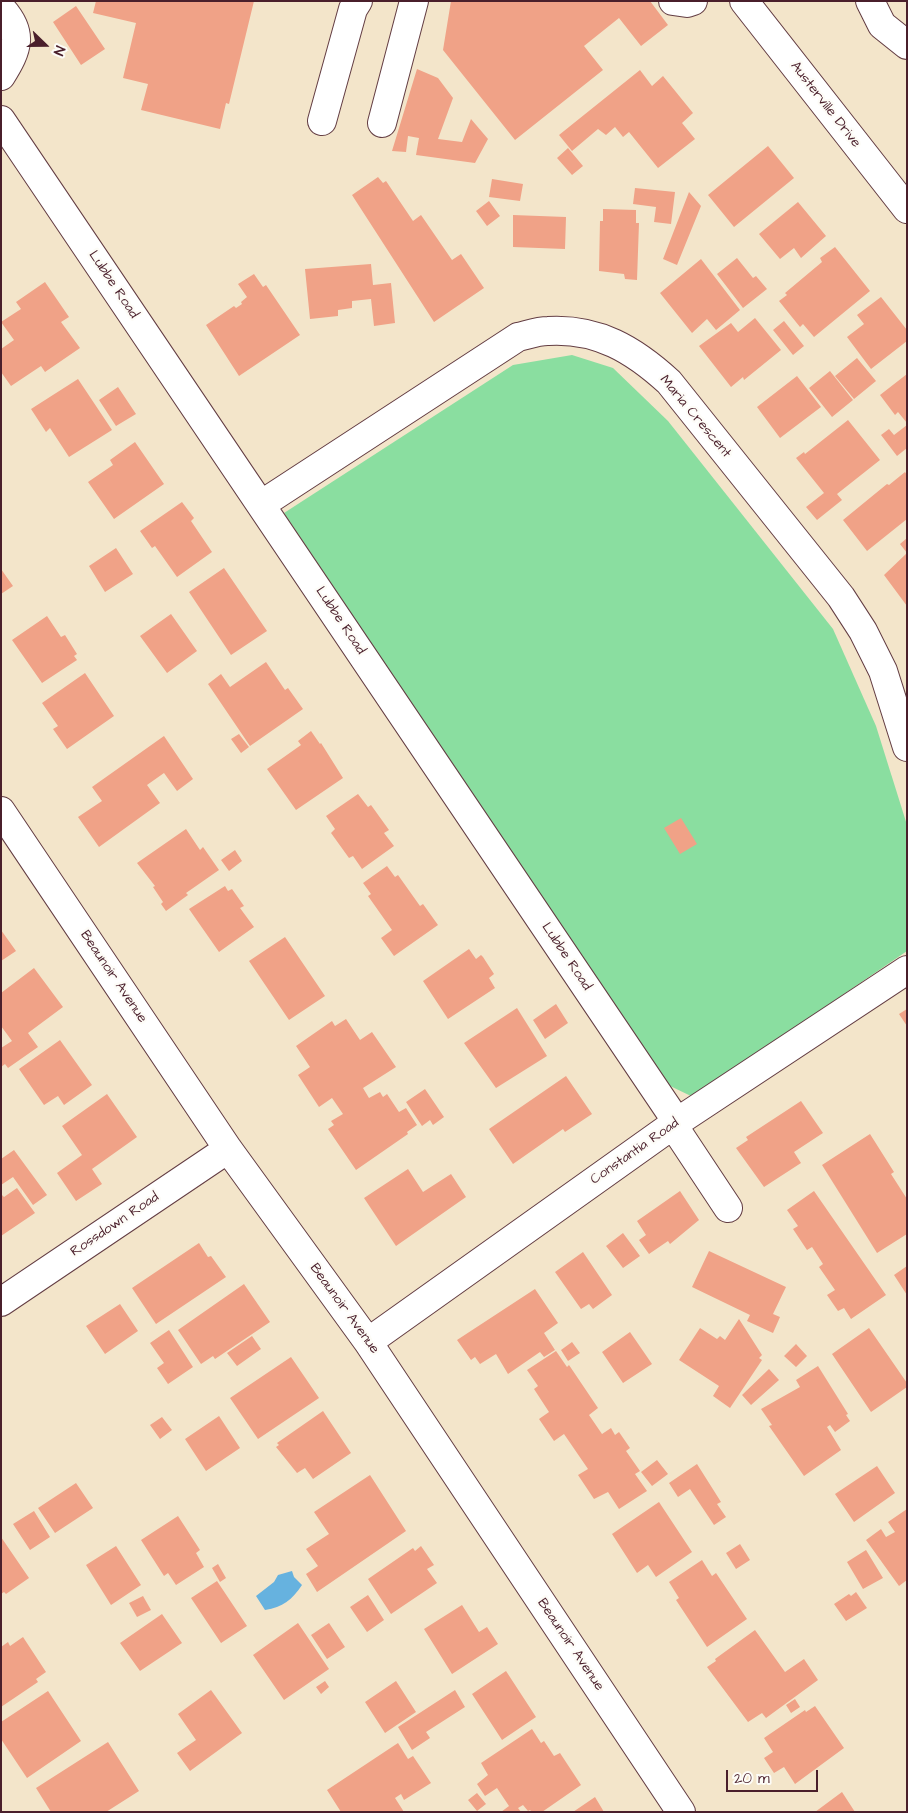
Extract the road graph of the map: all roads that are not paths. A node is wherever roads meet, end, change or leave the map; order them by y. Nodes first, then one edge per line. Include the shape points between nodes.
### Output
1 (358, 1) edge
2 (673, 1) edge
3 (693, 1) edge
4 (744, 1) edge
5 (870, 1) edge
6 (406, 3) edge
7 (1, 8) edge
8 (907, 44) edge
9 (1, 76) edge
10 (1, 120) edge
11 (322, 121) dead end
12 (382, 123) dead end
13 (907, 209) edge
14 (262, 504) junction
15 (907, 747) edge
16 (1, 811) edge
17 (907, 970) edge
18 (675, 1124) junction
19 (228, 1149) junction
20 (728, 1208) dead end
21 (1, 1302) edge
22 (368, 1342) junction
23 (681, 1812) edge

1 - 11 street
2 - 3 street
4 - 13 street, Austerville Drive
5 - 8 street via 882,25
6 - 12 street
7 - 9 street via 14,22 17,41
10 - 14 street, Lubbe Road
14 - 15 street, Maria Crescent via 518,337 548,330 587,334 618,343 647,362 669,382 841,597 863,631 882,671
14 - 18 street, Lubbe Road
16 - 19 street, Beaunoir Avenue
17 - 18 street, Constantia Road
18 - 20 street, Lubbe Road
18 - 22 street, Constantia Road
19 - 21 street, Rossdown Road
19 - 22 street, Beaunoir Avenue
22 - 23 street, Beaunoir Avenue

